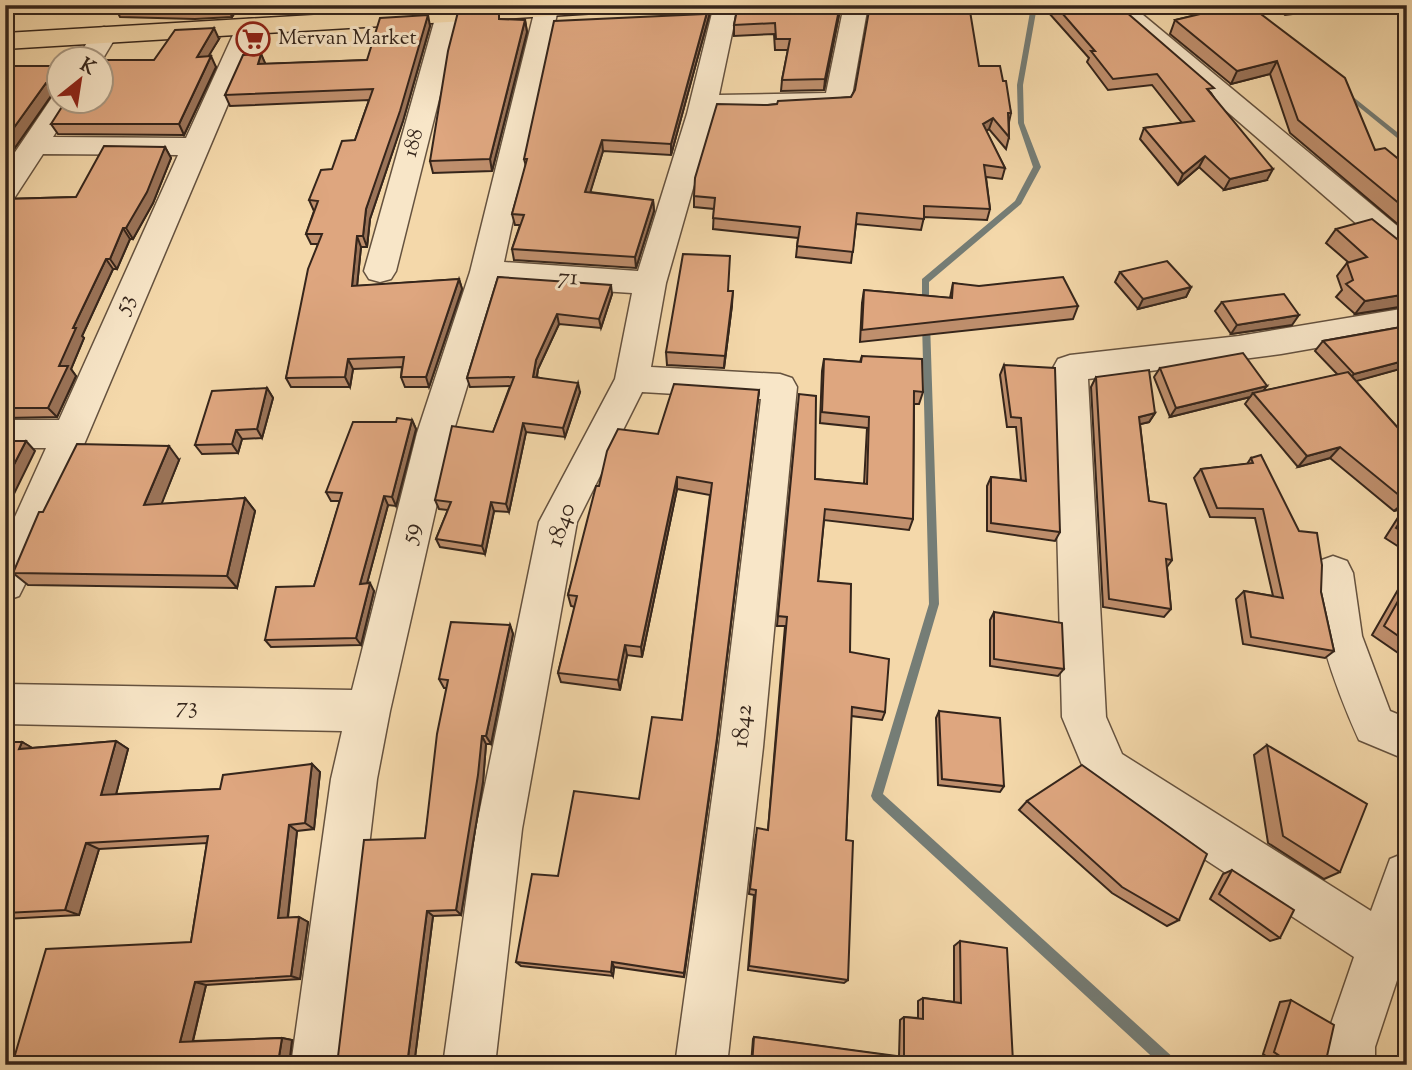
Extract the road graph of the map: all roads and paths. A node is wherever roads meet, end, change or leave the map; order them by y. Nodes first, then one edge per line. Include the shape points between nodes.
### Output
1 (613, 5) edge
2 (726, 5) edge
3 (856, 5) edge
4 (1116, 5) edge
5 (536, 8) edge
6 (448, 15) junction
7 (249, 26) junction
8 (104, 35) junction
9 (5, 41) edge
10 (97, 46) edge
11 (704, 103) junction
12 (53, 116) edge
13 (34, 145) junction
14 (195, 148) junction
15 (5, 190) edge
16 (1407, 251) edge
17 (380, 271) dead end
18 (485, 272) junction
19 (650, 283) junction
20 (1407, 320) edge
21 (632, 379) junction
22 (5, 434) edge
23 (71, 434) junction
24 (1333, 573) dead end
25 (5, 584) edge
26 (5, 704) edge
27 (368, 711) junction
28 (1407, 739) edge
29 (1407, 876) edge
30 (1384, 947) junction
31 (317, 1065) edge
32 (469, 1065) edge
33 (701, 1065) edge
34 (1349, 1065) edge

1 - 5 main road
2 - 11 street, 1840
3 - 11 street via 838,101
4 - 16 street
5 - 6 main road
5 - 18 street, 59
6 - 7 main road
6 - 17 street, 188
7 - 8 main road
7 - 14 street, 53
8 - 9 main road
8 - 10 street
11 - 19 street, 1840
12 - 13 street
13 - 14 street
13 - 15 street
14 - 23 street, 53
18 - 19 street, 71
18 - 27 street, 59 via 435,433
19 - 21 street, 1840
20 - 30 street via 1233,350 1070,368 1084,717 1106,769
21 - 32 street, 1840 via 558,522 499,829
21 - 33 street, 1842 via 780,387
22 - 23 street
23 - 25 street, 53
24 - 28 street via 1341,636 1374,725
26 - 27 street, 73
27 - 31 street, 59 via 354,779
29 - 30 street
30 - 34 street via 1349,1047

